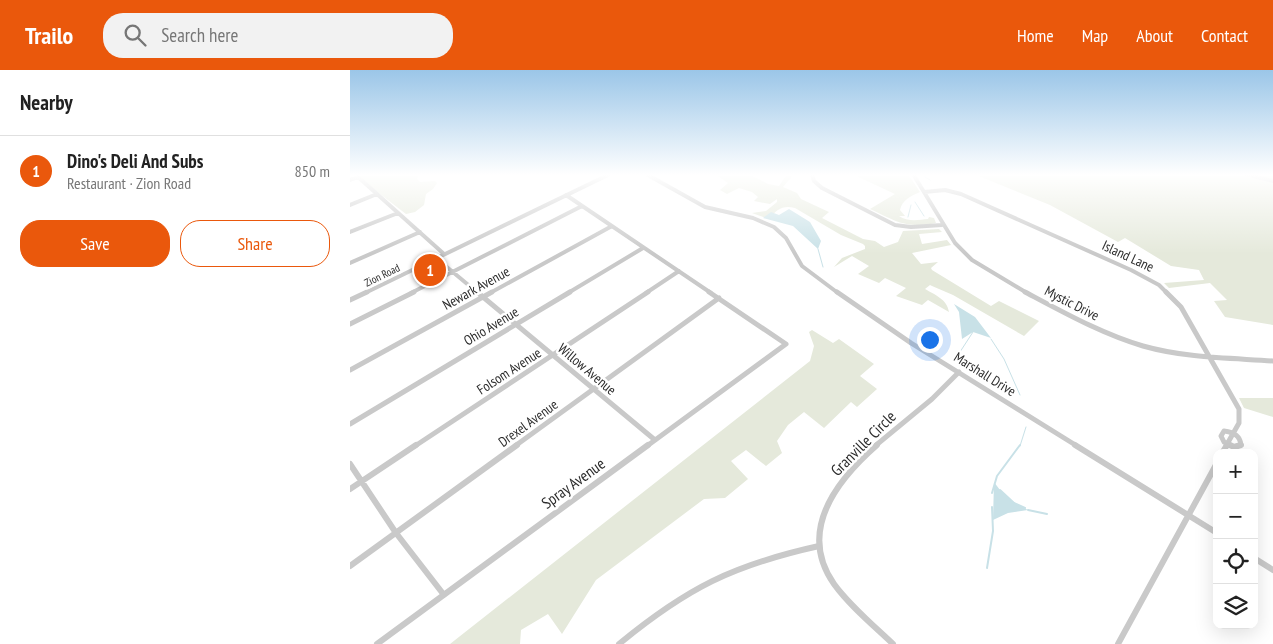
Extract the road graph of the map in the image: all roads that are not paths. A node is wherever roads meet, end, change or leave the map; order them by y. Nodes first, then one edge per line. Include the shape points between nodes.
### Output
1 (385, 201) edge
2 (554, 201) edge
3 (574, 201) edge
4 (695, 201) edge
5 (847, 201) edge
6 (929, 201) edge
7 (975, 201) edge
8 (582, 206) junction
9 (398, 213) junction
10 (942, 225) junction
11 (612, 226) junction
12 (350, 232) edge
13 (420, 232) junction
14 (644, 248) junction
15 (444, 254) junction
16 (436, 258) junction
17 (350, 263) edge
18 (679, 271) junction
19 (452, 272) junction
20 (483, 297) junction
21 (719, 298) junction
22 (350, 300) edge
23 (350, 324) edge
24 (516, 324) junction
25 (553, 355) junction
26 (1210, 358) junction
27 (1273, 361) edge
28 (350, 370) edge
29 (959, 372) junction
30 (595, 390) junction
31 (350, 424) edge
32 (1234, 433) junction
33 (655, 440) junction
34 (1227, 444) junction
35 (1224, 449) edge
36 (350, 464) edge
37 (1213, 471) edge
38 (362, 481) junction
39 (350, 489) edge
40 (1190, 515) junction
41 (1213, 530) edge
42 (396, 532) junction
43 (819, 546) junction
44 (1258, 561) edge
45 (350, 566) edge
46 (1273, 570) edge
47 (444, 595) junction
48 (377, 644) edge
49 (620, 644) edge
50 (893, 644) edge
51 (1118, 644) edge

1 - 9 street
2 - 15 street, Zion Road
3 - 8 street
4 - 29 street, Marshall Drive via 774,227 811,274
5 - 10 street via 892,224 911,228
6 - 10 street, Mystic Drive
7 - 26 street, Island Lane via 1150,280 1168,292 1179,304
8 - 11 street
8 - 19 street
9 - 12 street
9 - 13 street
10 - 26 street, Mystic Drive via 958,247 988,272 1089,325 1149,348
11 - 14 street
11 - 20 street, Newark Avenue
13 - 15 street
13 - 17 street
14 - 18 street
14 - 24 street, Ohio Avenue
15 - 16 street, Zion Road
16 - 19 street, Willow Avenue
16 - 22 street, Zion Road
18 - 21 street
18 - 25 street, Folsom Avenue
19 - 20 street, Willow Avenue
19 - 23 street
20 - 24 street, Willow Avenue
20 - 28 street, Newark Avenue
21 - 30 street, Drexel Avenue
21 - 33 street, Spray Avenue via 786,344
24 - 25 street, Willow Avenue
24 - 31 street, Ohio Avenue
25 - 30 street, Willow Avenue
25 - 38 street, Folsom Avenue
26 - 27 street, Mystic Drive
26 - 32 street, Island Lane via 1239,409 1240,420
29 - 40 street, Marshall Drive
29 - 43 street, Granville Circle via 852,470 826,504 820,523
30 - 33 street, Willow Avenue
30 - 42 street, Drexel Avenue
32 - 34 street, Island Lane
32 - 34 street, Island Lane via 1224,431 1221,434
32 - 34 street, Island Lane via 1242,445 1234,447
33 - 47 street, Spray Avenue
34 - 35 street, Island Lane
36 - 38 street
37 - 40 street
38 - 39 street, Folsom Avenue
38 - 42 street
40 - 41 street, Marshall Drive
40 - 51 street
42 - 45 street, Drexel Avenue
42 - 47 street
43 - 49 street via 761,559 716,576 672,602
43 - 50 street, Granville Circle via 833,583
44 - 46 street
47 - 48 street, Spray Avenue

